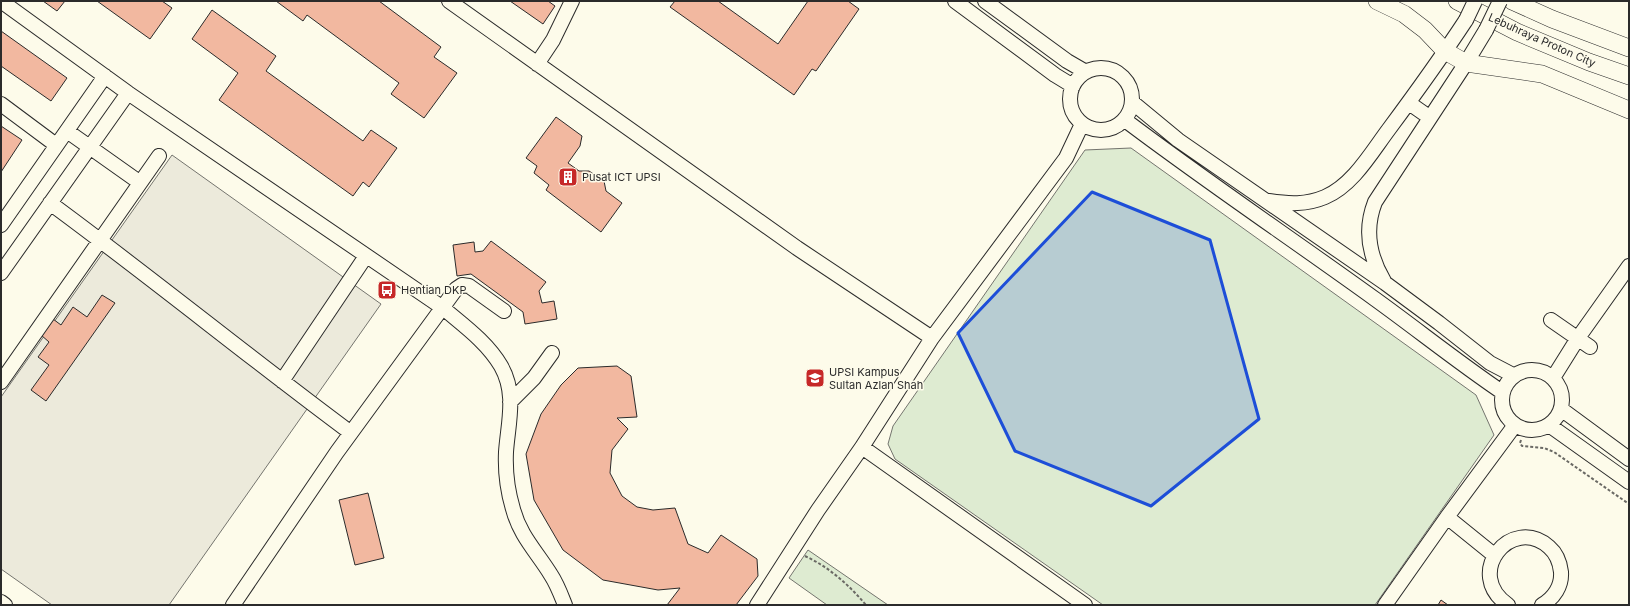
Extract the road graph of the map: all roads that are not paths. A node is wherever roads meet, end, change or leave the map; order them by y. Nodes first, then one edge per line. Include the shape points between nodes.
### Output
1 (1, 1) edge
2 (449, 1) edge
3 (572, 1) edge
4 (954, 1) edge
5 (985, 1) edge
6 (1377, 1) edge
7 (1457, 1) edge
8 (1475, 1) edge
9 (1500, 1) edge
10 (1512, 1) edge
11 (1629, 48) edge
12 (1446, 51) junction
13 (1466, 63) junction
14 (537, 64) junction
15 (1086, 72) junction
16 (105, 76) junction
17 (1629, 76) edge
18 (1073, 86) junction
19 (128, 93) junction
20 (1132, 102) junction
21 (1409, 103) junction
22 (1, 104) edge
23 (1629, 110) edge
24 (1429, 117) junction
25 (1125, 120) junction
26 (1082, 124) junction
27 (66, 131) junction
28 (56, 145) junction
29 (89, 148) junction
30 (159, 156) dead end
31 (139, 182) junction
32 (1266, 200) junction
33 (50, 203) junction
34 (1, 225) edge
35 (100, 240) junction
36 (366, 256) junction
37 (1629, 266) edge
38 (1, 273) edge
39 (1385, 284) junction
40 (443, 308) junction
41 (504, 311) dead end
42 (1551, 320) dead end
43 (932, 338) junction
44 (1578, 338) junction
45 (1590, 347) dead end
46 (552, 353) dead end
47 (1513, 375) junction
48 (1553, 378) junction
49 (1, 382) edge
50 (282, 382) junction
51 (1502, 392) junction
52 (510, 402) junction
53 (1561, 409) junction
54 (1549, 425) junction
55 (1519, 427) junction
56 (351, 433) junction
57 (862, 447) junction
58 (1629, 460) edge
59 (1629, 482) edge
60 (1447, 517) junction
61 (1494, 555) junction
62 (1, 602) edge
63 (1547, 604) edge
64 (5, 605) edge
65 (233, 605) edge
66 (565, 605) edge
67 (757, 605) edge
68 (1085, 605) edge
69 (1385, 605) edge
70 (1508, 605) edge

1 - 16 street
2 - 14 street
3 - 14 street via 553,40
4 - 18 street
5 - 15 street
6 - 12 main road via 1404,14
7 - 17 main road, Lebuhraya Proton City via 1517,32
8 - 12 street, bridge
9 - 13 street, bridge
10 - 11 main road
12 - 13 main road
12 - 21 street
13 - 23 main road via 1542,74
13 - 24 street
14 - 43 street via 797,248
15 - 18 street
15 - 20 street via 1102,68 1118,73 1129,86
16 - 19 street
16 - 27 street
18 - 26 street via 1070,96 1071,107
19 - 29 street
19 - 36 street
20 - 25 street
20 - 32 street via 1178,140
21 - 24 street
21 - 32 street via 1362,166 1343,186 1326,197 1306,203 1290,204
22 - 28 street
24 - 39 street via 1375,202 1369,216 1370,248
25 - 26 street via 1104,130 1090,129
25 - 51 street via 1196,174 1376,299
26 - 43 street via 1066,158
27 - 28 street
27 - 29 street
28 - 34 street
29 - 31 street
29 - 33 street
30 - 31 street
31 - 35 street
32 - 39 street
33 - 35 street
33 - 38 street
35 - 49 street
35 - 50 street
36 - 40 street
36 - 50 street
37 - 44 street
39 - 47 street via 1490,363
40 - 41 street via 456,289 462,285 469,286
40 - 52 street via 475,335 501,366 508,383
40 - 56 street
42 - 44 street
43 - 57 street
44 - 45 street
44 - 48 street
46 - 52 street via 534,378
47 - 48 street via 1523,370 1534,369
47 - 51 street via 1506,382
48 - 53 street via 1561,393
50 - 56 street
51 - 55 street via 1503,410 1508,419
52 - 66 street via 506,482 513,512 528,543 551,575
53 - 54 street
53 - 58 street
54 - 55 street via 1532,430
54 - 59 street
55 - 60 street
56 - 65 street
57 - 67 street
57 - 68 street
60 - 61 street
60 - 69 street
61 - 63 street via 1511,540 1522,538 1544,543 1553,551 1561,572 1560,583
61 - 70 street via 1489,577 1492,588 1498,598
62 - 64 street

